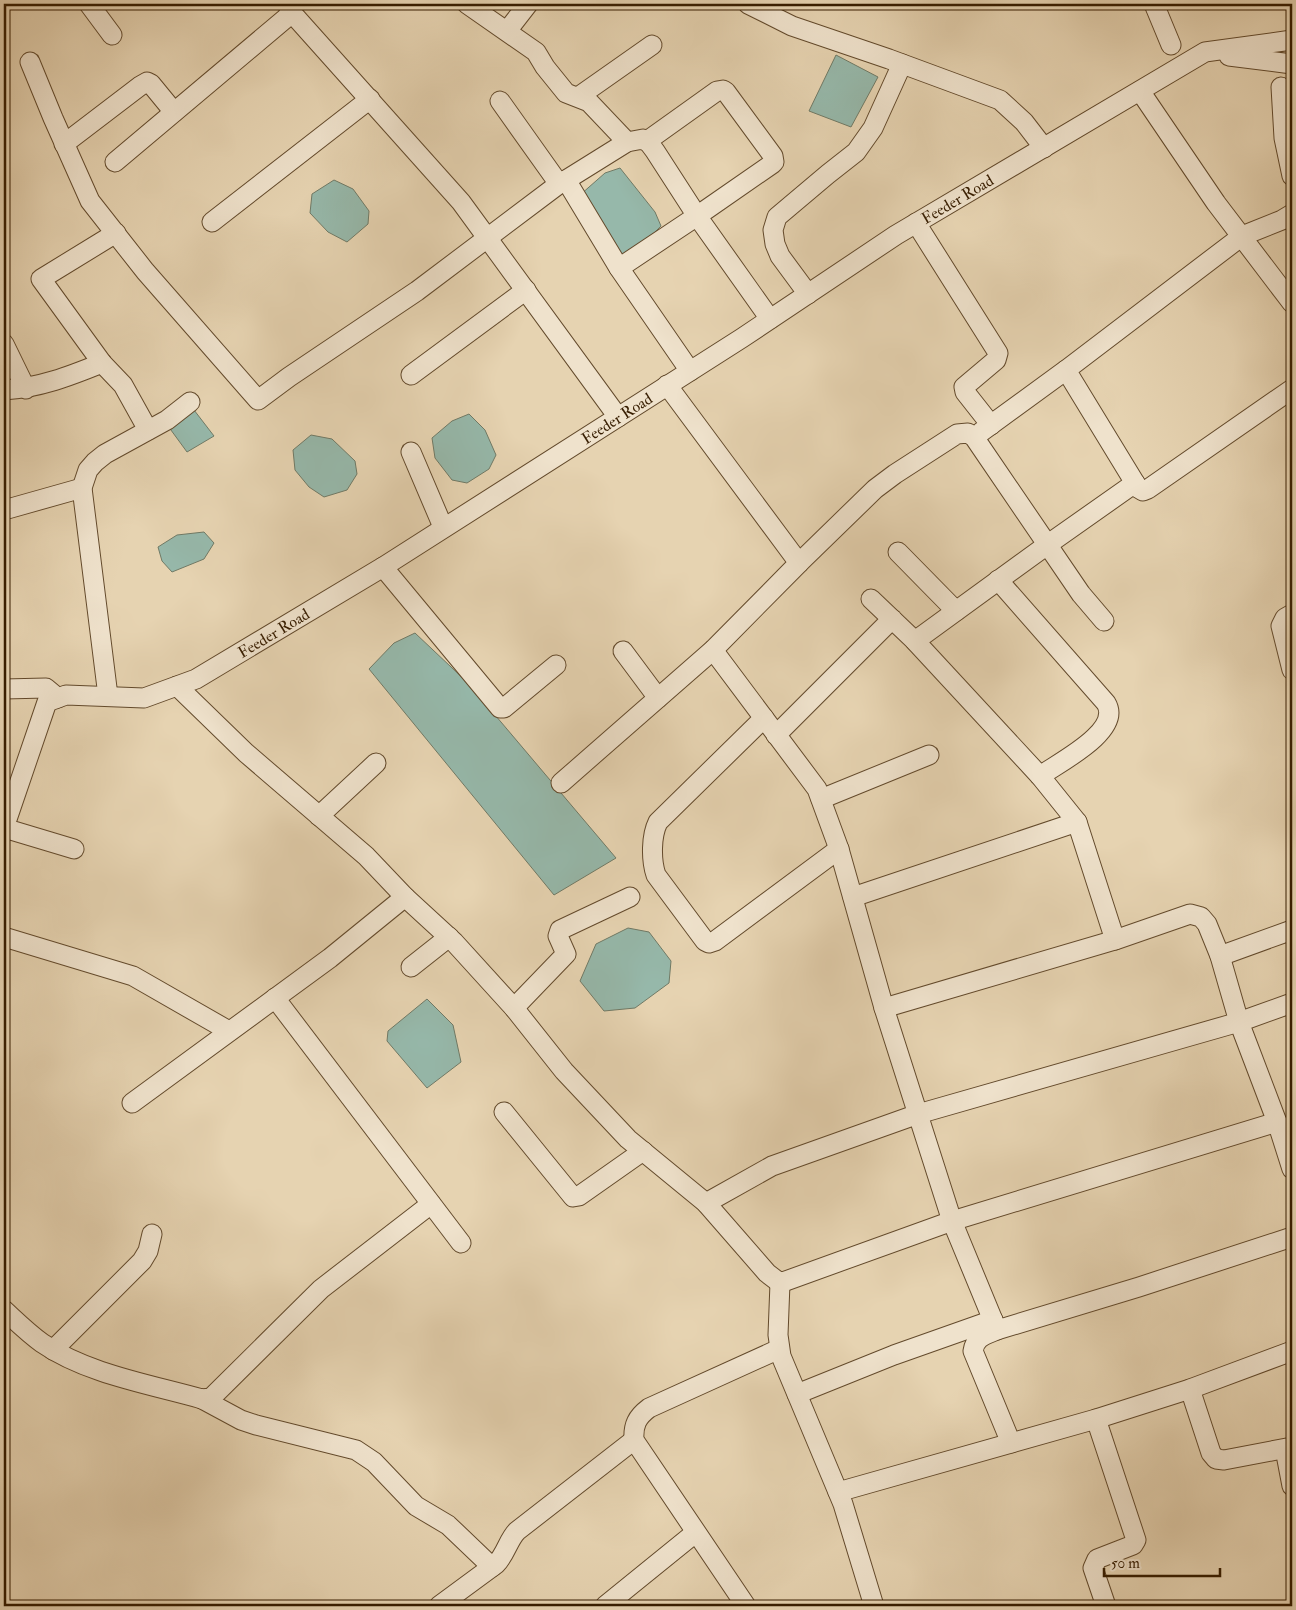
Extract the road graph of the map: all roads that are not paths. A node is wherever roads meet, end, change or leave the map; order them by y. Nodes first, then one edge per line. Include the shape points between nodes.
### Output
1 (88, 4) edge
2 (467, 4) edge
3 (528, 4) edge
4 (748, 4) edge
5 (1154, 4) edge
6 (289, 8) edge
7 (507, 30) junction
8 (112, 35) dead end
9 (1292, 40) edge
10 (652, 45) dead end
11 (1171, 45) dead end
12 (1205, 52) junction
13 (30, 62) dead end
14 (902, 64) junction
15 (1292, 64) edge
16 (1281, 87) dead end
17 (1140, 91) junction
18 (578, 97) junction
19 (370, 99) junction
20 (500, 101) dead end
21 (174, 112) junction
22 (627, 142) junction
23 (647, 142) junction
24 (64, 144) junction
25 (1044, 148) junction
26 (115, 162) dead end
27 (1292, 176) edge
28 (563, 182) junction
29 (1292, 214) edge
30 (697, 216) junction
31 (212, 222) dead end
32 (916, 223) junction
33 (116, 233) junction
34 (1242, 236) junction
35 (487, 237) junction
36 (619, 268) junction
37 (526, 290) junction
38 (808, 294) junction
39 (1292, 303) edge
40 (770, 319) junction
41 (4, 344) edge
42 (102, 363) junction
43 (1066, 370) junction
44 (690, 371) junction
45 (411, 375) dead end
46 (667, 385) junction
47 (26, 388) junction
48 (1292, 389) edge
49 (4, 390) edge
50 (190, 402) dead end
51 (618, 416) junction
52 (991, 425) junction
53 (148, 430) junction
54 (974, 437) junction
55 (411, 452) dead end
56 (1135, 484) junction
57 (82, 488) junction
58 (4, 510) edge
59 (443, 527) junction
60 (1047, 545) junction
61 (898, 552) dead end
62 (798, 563) junction
63 (383, 567) junction
64 (998, 580) junction
65 (871, 598) dead end
66 (956, 611) junction
67 (1292, 614) edge
68 (892, 619) junction
69 (1104, 621) dead end
70 (915, 641) junction
71 (713, 650) junction
72 (623, 651) dead end
73 (556, 665) dead end
74 (1292, 670) edge
75 (177, 686) junction
76 (4, 690) edge
77 (108, 696) junction
78 (58, 698) junction
79 (658, 698) junction
80 (764, 718) junction
81 (776, 734) junction
82 (929, 755) dead end
83 (376, 763) dead end
84 (1040, 776) junction
85 (560, 783) dead end
86 (821, 799) junction
87 (319, 816) junction
88 (1077, 822) junction
89 (4, 828) edge
90 (74, 849) dead end
91 (839, 849) junction
92 (853, 896) junction
93 (405, 897) junction
94 (630, 897) dead end
95 (1292, 930) edge
96 (4, 937) edge
97 (449, 937) junction
98 (1115, 940) junction
99 (1220, 956) junction
100 (411, 967) dead end
101 (275, 998) junction
102 (1292, 1003) edge
103 (514, 1008) junction
104 (884, 1008) junction
105 (1239, 1022) junction
106 (229, 1031) junction
107 (132, 1103) dead end
108 (504, 1112) dead end
109 (918, 1114) junction
110 (1277, 1122) junction
111 (643, 1151) junction
112 (1292, 1169) edge
113 (706, 1203) junction
114 (431, 1204) junction
115 (952, 1221) junction
116 (152, 1234) dead end
117 (1292, 1237) edge
118 (461, 1243) dead end
119 (780, 1283) junction
120 (4, 1310) edge
121 (995, 1325) junction
122 (779, 1349) junction
123 (53, 1350) junction
124 (1292, 1351) edge
125 (1190, 1389) junction
126 (796, 1394) junction
127 (202, 1399) junction
128 (1096, 1419) junction
129 (634, 1440) junction
130 (1011, 1443) junction
131 (1288, 1448) edge
132 (1292, 1486) edge
133 (838, 1492) junction
134 (695, 1533) junction
135 (492, 1567) junction
136 (439, 1606) edge
137 (605, 1606) edge
138 (746, 1606) edge
139 (874, 1606) edge
140 (1106, 1606) edge

1 - 8 street
2 - 7 street
3 - 7 street
4 - 14 street via 792,26
5 - 11 street
6 - 19 street
6 - 21 street
7 - 18 street via 536,52 566,93
9 - 12 street, Feeder Road
10 - 18 street
12 - 15 street
12 - 17 street, Feeder Road
13 - 24 street
14 - 25 street via 1000,100 1024,122
14 - 38 street via 873,128 856,152 777,217 773,230 775,244
16 - 27 street via 1284,138
17 - 25 street, Feeder Road
17 - 34 street
18 - 22 street via 589,102
19 - 31 street
19 - 35 street via 461,202
20 - 28 street
21 - 24 street via 147,82
21 - 26 street
22 - 23 street via 643,139
22 - 28 street
23 - 30 street
23 - 30 street via 723,90 773,156 772,164
24 - 33 street via 90,201
25 - 32 street, Feeder Road
28 - 35 street
28 - 36 street
29 - 34 street
30 - 36 street
30 - 40 street
32 - 38 street, Feeder Road
32 - 52 street via 998,353 998,358 964,387 964,392
33 - 35 street via 258,400 417,291
33 - 42 street via 41,278
34 - 39 street
34 - 43 street
35 - 37 street
36 - 44 street
37 - 45 street
37 - 51 street
38 - 40 street, Feeder Road
40 - 44 street, Feeder Road
41 - 47 street
42 - 47 street via 60,380
42 - 53 street via 123,385
43 - 52 street
43 - 56 street
44 - 46 street, Feeder Road
46 - 51 street, Feeder Road
46 - 62 street
47 - 49 street
48 - 56 street via 1148,489 1140,490
50 - 53 street
51 - 59 street, Feeder Road
52 - 54 street
53 - 57 street via 95,462 88,470
54 - 60 street
54 - 62 street via 968,433 957,434 895,474
55 - 59 street
56 - 60 street
57 - 58 street
57 - 77 street
59 - 63 street, Feeder Road
60 - 64 street
60 - 69 street
61 - 66 street
62 - 71 street
63 - 73 street via 500,708
63 - 75 street, Feeder Road via 196,679
64 - 66 street
64 - 84 street via 1106,703 1110,712 1099,735
65 - 68 street
66 - 70 street
67 - 74 street via 1280,626
68 - 70 street
68 - 81 street
70 - 84 street
71 - 79 street
71 - 80 street
72 - 79 street
75 - 77 street, Feeder Road via 144,698
75 - 87 street via 246,754
76 - 78 street via 46,688
77 - 78 street, Feeder Road via 66,694
78 - 89 street via 47,702
79 - 85 street
80 - 81 street
80 - 91 street via 658,822 654,833 656,875 709,943
81 - 86 street
82 - 86 street
83 - 87 street
84 - 88 street
86 - 91 street
87 - 93 street via 366,856
88 - 92 street
88 - 98 street
89 - 90 street
91 - 92 street
92 - 104 street
93 - 97 street
93 - 101 street
94 - 103 street via 560,930 558,936 566,954
95 - 99 street
96 - 106 street via 133,976
97 - 100 street
97 - 103 street
98 - 99 street via 1190,914 1207,924
98 - 104 street
99 - 105 street
101 - 106 street
101 - 114 street
102 - 105 street
103 - 111 street via 564,1071
104 - 109 street
105 - 109 street
105 - 110 street
106 - 107 street
108 - 111 street via 573,1197
109 - 113 street via 772,1166
109 - 115 street
110 - 112 street
110 - 115 street
111 - 113 street
113 - 119 street via 767,1273
114 - 118 street
114 - 127 street via 321,1288 216,1394
115 - 119 street
115 - 121 street
116 - 123 street via 142,1261
117 - 121 street via 1139,1287
119 - 122 street
120 - 123 street
121 - 126 street via 894,1355
121 - 130 street via 979,1338 973,1351
122 - 126 street
122 - 129 street via 650,1408 636,1421
123 - 127 street via 94,1369
124 - 125 street
125 - 128 street
125 - 131 street via 1211,1453 1216,1459
126 - 133 street
127 - 135 street via 256,1425 356,1450 374,1462 416,1506 448,1525
128 - 130 street
128 - 140 street via 1136,1540 1133,1546 1098,1559 1093,1564
129 - 134 street
129 - 135 street via 517,1531 500,1560
130 - 133 street
131 - 132 street
133 - 139 street
134 - 137 street
134 - 138 street
135 - 136 street

